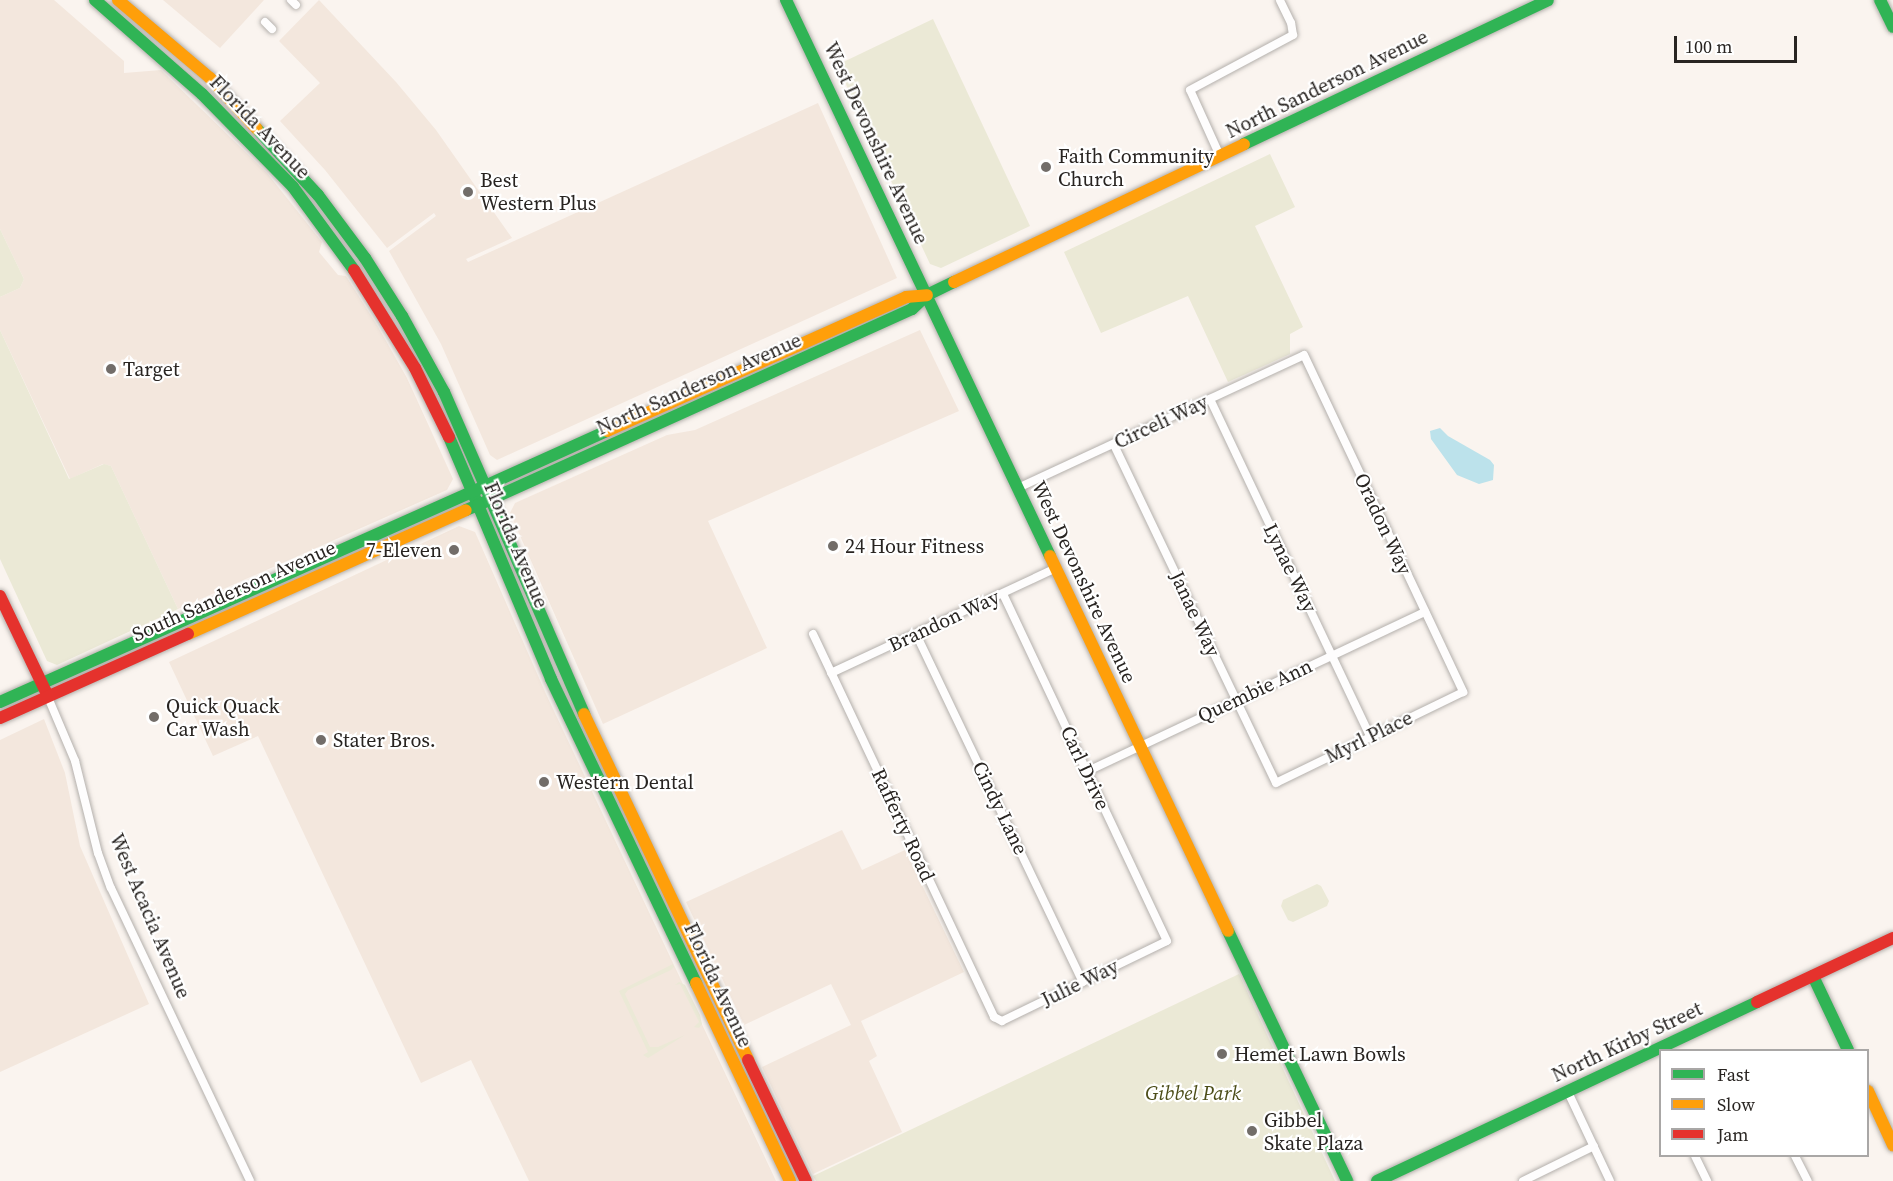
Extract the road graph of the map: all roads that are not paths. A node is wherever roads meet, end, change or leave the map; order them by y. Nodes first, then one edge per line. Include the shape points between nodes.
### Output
1 (95, 0) edge
2 (118, 0) edge
3 (786, 0) edge
4 (1280, 0) edge
5 (1548, 0) edge
6 (1880, 0) edge
7 (265, 22) dead end
8 (1893, 27) edge
9 (272, 29) dead end
10 (1220, 156) junction
11 (279, 172) junction
12 (365, 258) junction
13 (927, 295) junction
14 (1304, 355) joint
15 (1210, 399) junction
16 (645, 413) junction
17 (633, 419) junction
18 (611, 445) junction
19 (1114, 445) junction
20 (593, 453) junction
21 (479, 488) junction
22 (1018, 488) junction
23 (484, 502) junction
24 (363, 540) junction
25 (1056, 568) junction
26 (287, 574) junction
27 (302, 582) junction
28 (1003, 594) junction
29 (0, 596) edge
30 (1425, 612) junction
31 (190, 617) junction
32 (214, 621) junction
33 (813, 634) dead end
34 (916, 634) junction
35 (168, 641) junction
36 (1332, 655) junction
37 (831, 673) junction
38 (42, 683) junction
39 (1463, 692) joint
40 (47, 695) junction
41 (1235, 700) junction
42 (0, 702) edge
43 (0, 718) edge
44 (1370, 736) junction
45 (1140, 747) junction
46 (1086, 772) junction
47 (1276, 783) joint
48 (1893, 938) edge
49 (1167, 941) joint
50 (1813, 976) junction
51 (1083, 982) junction
52 (994, 1017) joint
53 (724, 1043) junction
54 (1848, 1049) edge
55 (1568, 1092) junction
56 (1869, 1093) edge
57 (766, 1096) junction
58 (765, 1128) junction
59 (1893, 1145) edge
60 (1594, 1146) junction
61 (1696, 1157) edge
62 (1796, 1157) edge
63 (800, 1168) junction
64 (250, 1181) edge
65 (790, 1181) edge
66 (806, 1181) edge
67 (1347, 1181) edge
68 (1377, 1181) edge
69 (1523, 1181) edge
70 (1610, 1181) edge
71 (1707, 1181) edge
72 (1808, 1181) edge

1 - 11 main road, Florida Avenue via 202,94
2 - 12 main road, Florida Avenue via 210,78 254,123 318,195
3 - 13 main road, West Devonshire Avenue
4 - 10 street via 1293,35 1190,90
5 - 10 main road, North Sanderson Avenue
6 - 8 main road
7 - 9 street
10 - 13 main road, North Sanderson Avenue
11 - 12 main road via 301,188 358,261
11 - 21 main road, Florida Avenue via 327,232 380,310
12 - 21 main road, Florida Avenue via 444,392
13 - 16 main road, North Sanderson Avenue via 906,297
13 - 18 main road, North Sanderson Avenue via 912,309
13 - 22 main road, West Devonshire Avenue
14 - 15 street, Circeli Way
14 - 30 street, Oradon Way
15 - 19 street, Circeli Way
15 - 36 street, Lynae Way
16 - 17 main road, North Sanderson Avenue
16 - 18 main road via 643,422
17 - 20 main road via 593,444
17 - 21 main road, North Sanderson Avenue
18 - 20 main road, North Sanderson Avenue
19 - 22 street, Circeli Way
19 - 41 street, Janae Way
20 - 23 main road, North Sanderson Avenue
21 - 23 main road, Florida Avenue
21 - 24 main road, South Sanderson Avenue
22 - 25 main road, West Devonshire Avenue
23 - 27 main road, South Sanderson Avenue
23 - 53 main road, Florida Avenue via 551,679
23 - 57 main road, Florida Avenue
24 - 26 main road, South Sanderson Avenue
24 - 27 main road via 303,574
25 - 28 street, Brandon Way
25 - 45 main road, West Devonshire Avenue
26 - 31 main road, South Sanderson Avenue
26 - 32 main road via 286,581 233,606
27 - 32 main road, South Sanderson Avenue
28 - 34 street, Brandon Way
28 - 46 street, Carl Drive
29 - 38 main road, West Acacia Avenue
30 - 36 street, Quembie Ann
30 - 39 street, Oradon Way
31 - 35 main road via 171,633
31 - 38 main road, South Sanderson Avenue
32 - 35 main road, South Sanderson Avenue
33 - 37 street, Rafferty Road
34 - 37 street, Brandon Way
34 - 51 street, Cindy Lane
35 - 40 main road, South Sanderson Avenue
36 - 41 street, Quembie Ann
36 - 44 street, Lynae Way
37 - 52 street, Rafferty Road
38 - 40 main road, West Acacia Avenue
38 - 42 main road, South Sanderson Avenue
39 - 44 street, Myrl Place
40 - 43 main road, South Sanderson Avenue
40 - 64 street, West Acacia Avenue via 75,761 111,888
41 - 45 street, Quembie Ann
41 - 47 street, Janae Way
44 - 47 street, Myrl Place
45 - 46 street, Quembie Ann
45 - 67 main road, West Devonshire Avenue
46 - 49 street, Carl Drive
48 - 50 main road, North Kirby Street
49 - 51 street, Julie Way
50 - 54 main road
50 - 55 main road, North Kirby Street
51 - 52 street, Julie Way via 1002,1020
53 - 57 main road via 735,1053 757,1097
53 - 58 main road, Florida Avenue
55 - 60 street
55 - 68 main road, North Kirby Street
56 - 59 main road
57 - 63 main road, Florida Avenue
58 - 63 main road via 773,1132 785,1158
58 - 65 main road, Florida Avenue
60 - 69 street
60 - 70 street
61 - 71 street
62 - 72 street
63 - 66 main road, Florida Avenue

